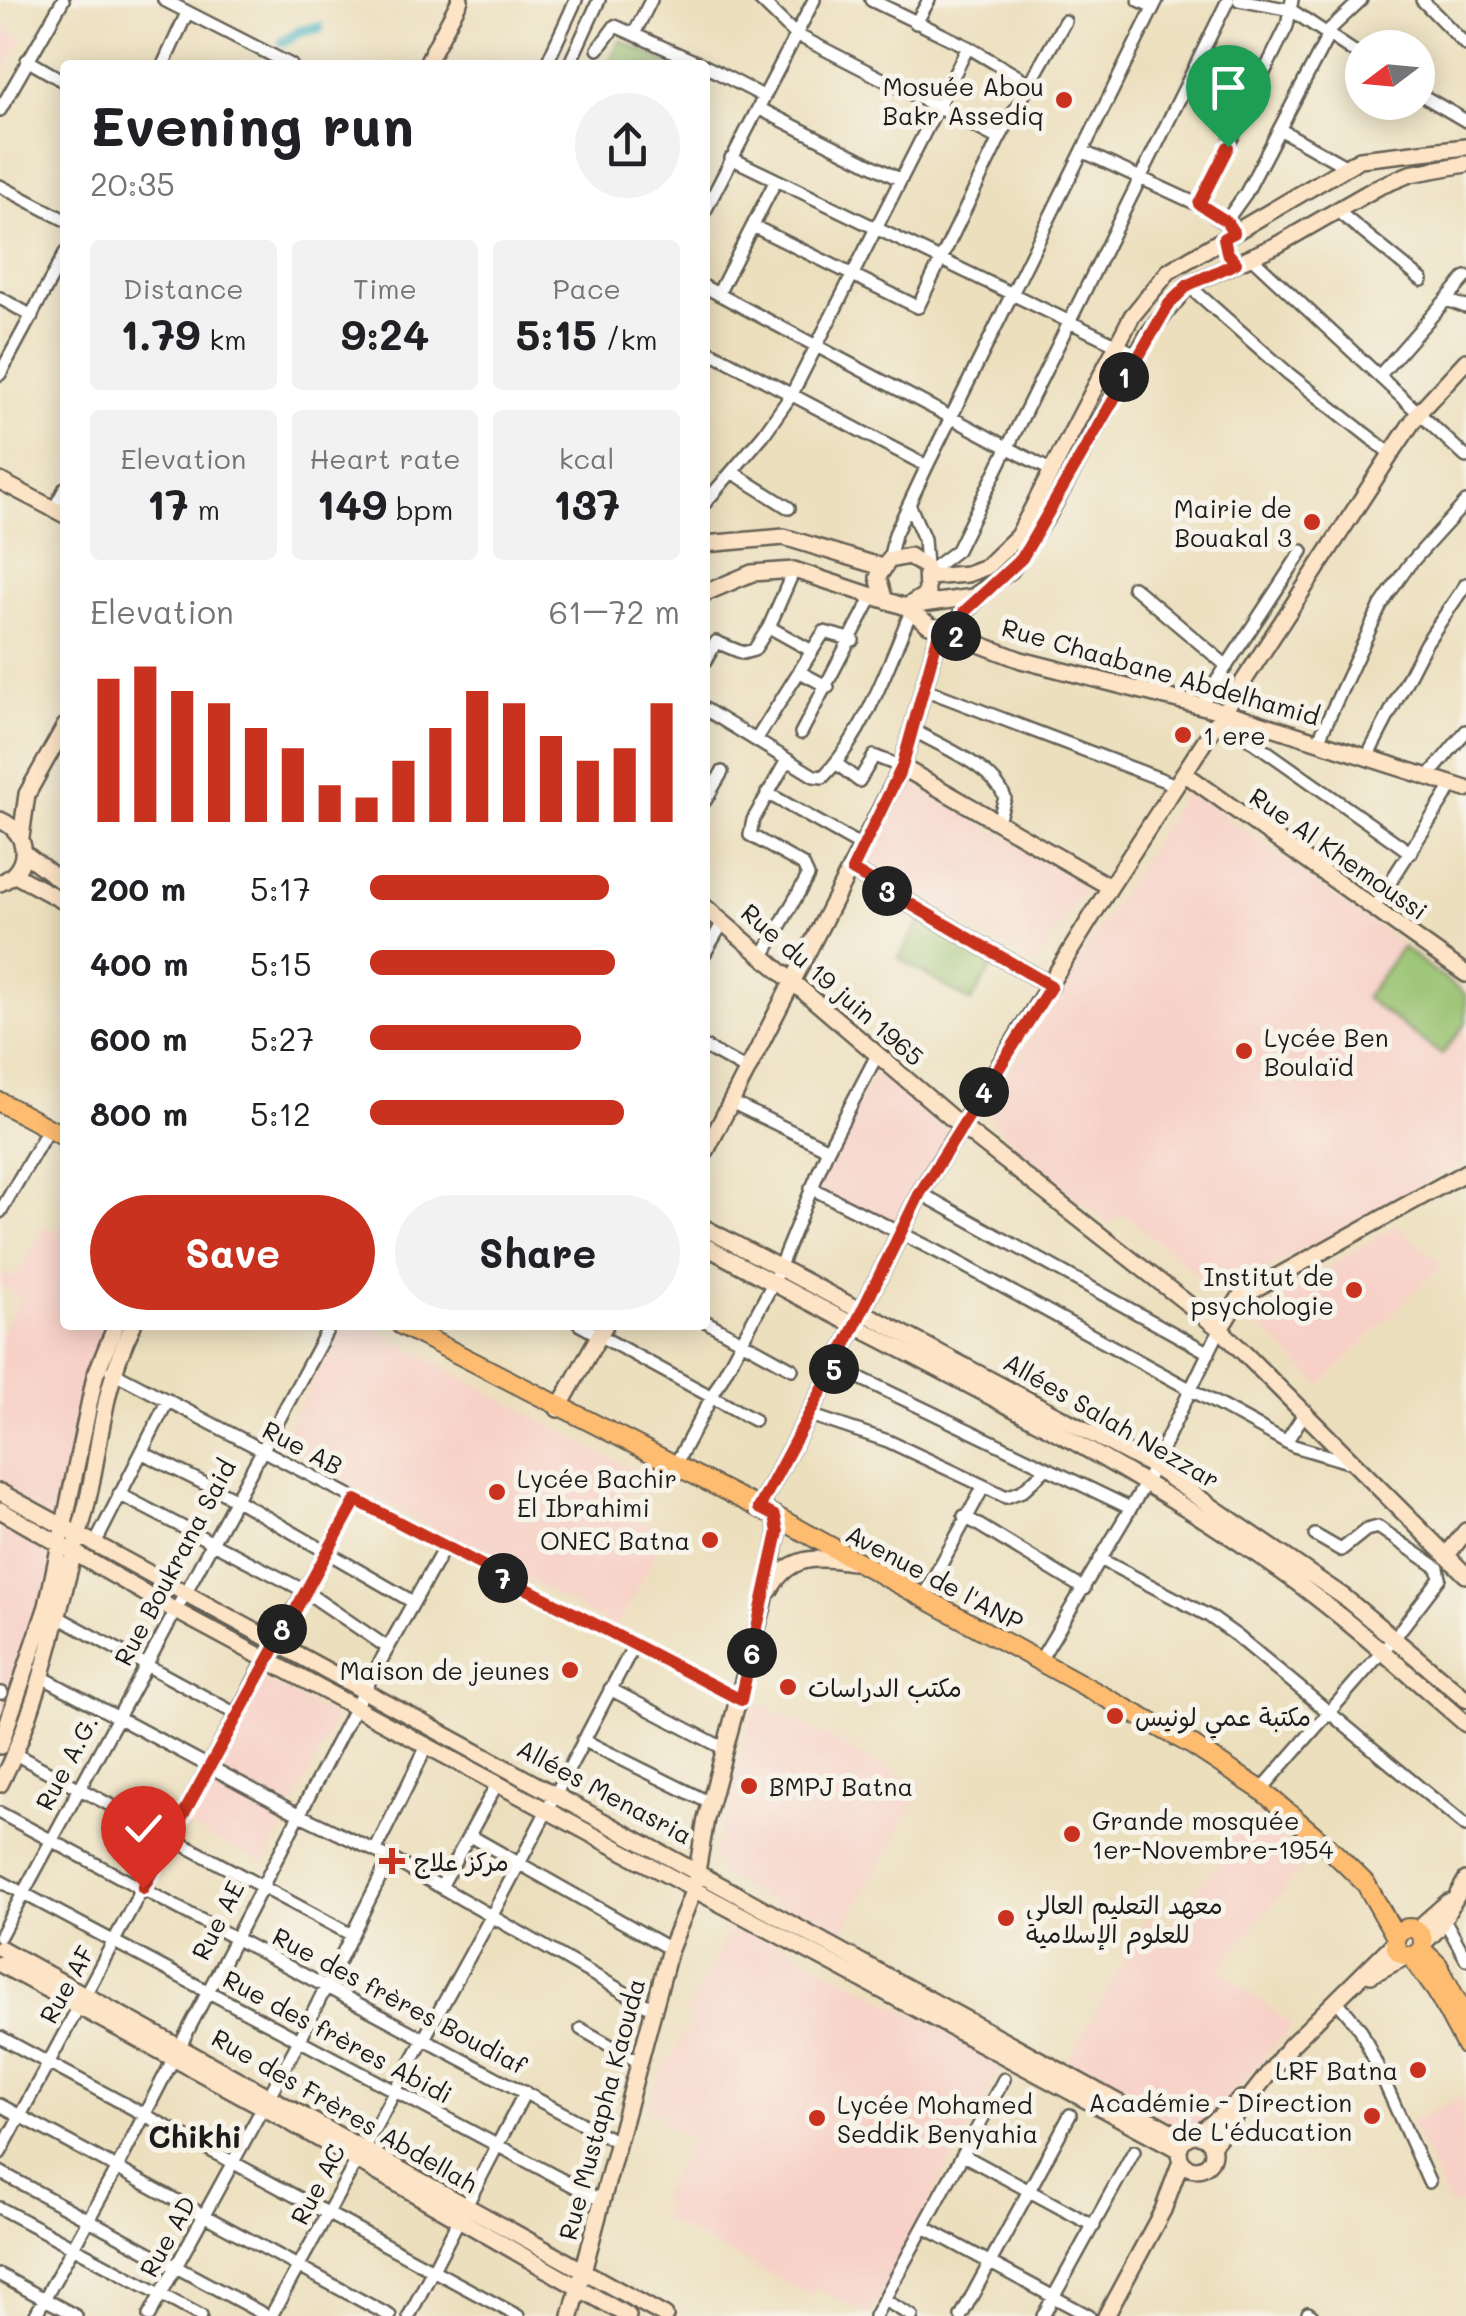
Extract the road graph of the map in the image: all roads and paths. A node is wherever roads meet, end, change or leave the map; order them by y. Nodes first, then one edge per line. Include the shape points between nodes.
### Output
1 (63, 0) edge
2 (164, 0) edge
3 (460, 0) edge
4 (576, 0) edge
5 (599, 0) edge
6 (651, 0) edge
7 (760, 0) edge
8 (814, 0) edge
9 (871, 0) edge
10 (929, 0) edge
11 (1139, 0) edge
12 (1228, 0) edge
13 (1239, 0) edge
14 (1362, 0) edge
15 (1422, 0) edge
16 (1155, 4) edge
17 (1291, 5) edge
18 (187, 13) junction
19 (1066, 21) dead end
20 (916, 22) junction
21 (1328, 33) junction
22 (634, 34) junction
23 (795, 34) junction
24 (1345, 45) edge
25 (1466, 45) edge
26 (968, 47) junction
27 (598, 49) dead end
28 (26, 60) junction
29 (164, 60) edge
30 (281, 60) edge
31 (429, 60) edge
32 (548, 60) edge
33 (571, 60) edge
34 (691, 60) edge
35 (710, 70) edge
36 (60, 79) edge
37 (1032, 85) junction
38 (761, 102) junction
39 (1435, 103) edge
40 (935, 109) junction
41 (0, 110) edge
42 (1466, 121) edge
43 (1280, 130) junction
44 (999, 139) junction
45 (1466, 147) edge
46 (1084, 152) junction
47 (731, 158) junction
48 (1466, 164) edge
49 (1345, 166) junction
50 (1144, 176) junction
51 (899, 179) junction
52 (774, 182) junction
53 (0, 186) edge
54 (710, 201) edge
55 (1199, 204) junction
56 (1336, 210) junction
57 (60, 217) edge
58 (755, 227) junction
59 (876, 229) junction
60 (1233, 230) junction
61 (1248, 258) junction
62 (944, 260) junction
63 (60, 268) edge
64 (852, 275) junction
65 (1466, 277) edge
66 (1422, 280) dead end
67 (1188, 285) junction
68 (710, 290) edge
69 (718, 294) junction
70 (1014, 294) junction
71 (0, 298) edge
72 (1447, 300) junction
73 (1466, 307) edge
74 (32, 316) junction
75 (1072, 320) junction
76 (815, 344) junction
77 (1118, 344) junction
78 (710, 352) edge
79 (1136, 354) junction
80 (1466, 361) edge
81 (2, 366) edge
82 (1379, 376) junction
83 (792, 394) junction
84 (1419, 412) junction
85 (951, 419) junction
86 (1006, 448) junction
87 (1391, 454) junction
88 (1466, 457) edge
89 (926, 466) junction
90 (732, 472) junction
91 (1052, 472) junction
92 (0, 482) edge
93 (710, 497) edge
94 (1466, 502) edge
95 (910, 504) junction
96 (789, 508) dead end
97 (60, 512) edge
98 (710, 544) edge
99 (1302, 552) dead end
100 (885, 564) junction
101 (794, 570) junction
102 (928, 576) junction
103 (1466, 584) edge
104 (1133, 587) dead end
105 (710, 591) edge
106 (982, 594) junction
107 (878, 598) junction
108 (938, 604) junction
109 (910, 608) junction
110 (770, 626) junction
111 (950, 633) junction
112 (853, 640) junction
113 (812, 651) junction
114 (710, 653) edge
115 (1227, 666) junction
116 (800, 672) junction
117 (828, 687) junction
118 (924, 688) junction
119 (1201, 705) junction
120 (710, 712) edge
121 (1223, 716) junction
122 (913, 730) junction
123 (1466, 731) edge
124 (801, 733) dead end
125 (60, 735) edge
126 (756, 740) junction
127 (1318, 741) junction
128 (1367, 757) junction
129 (787, 760) junction
130 (837, 764) junction
131 (902, 767) junction
132 (722, 772) dead end
133 (1427, 778) junction
134 (1180, 779) junction
135 (1459, 788) edge
136 (710, 792) edge
137 (767, 793) junction
138 (27, 794) junction
139 (0, 817) edge
140 (998, 820) junction
141 (22, 845) junction
142 (862, 847) junction
143 (1411, 853) junction
144 (852, 870) junction
145 (7, 879) edge
146 (60, 879) edge
147 (1110, 887) junction
148 (60, 900) edge
149 (1373, 909) junction
150 (710, 911) edge
151 (723, 922) junction
152 (710, 944) edge
153 (764, 954) junction
154 (1466, 974) edge
155 (796, 982) junction
156 (1051, 986) junction
157 (710, 1050) edge
158 (876, 1055) junction
159 (749, 1070) junction
160 (0, 1102) edge
161 (733, 1103) junction
162 (962, 1127) junction
163 (57, 1133) edge
164 (710, 1139) edge
165 (828, 1150) junction
166 (1466, 1172) edge
167 (811, 1188) junction
168 (920, 1193) junction
169 (0, 1212) edge
170 (710, 1231) edge
171 (898, 1234) junction
172 (710, 1248) edge
173 (774, 1275) junction
174 (863, 1309) junction
175 (710, 1324) edge
176 (854, 1327) junction
177 (1220, 1329) junction
178 (114, 1330) edge
179 (131, 1330) edge
180 (327, 1330) edge
181 (410, 1330) edge
182 (602, 1330) edge
183 (743, 1342) junction
184 (1209, 1353) junction
185 (835, 1366) junction
186 (792, 1369) dead end
187 (111, 1372) junction
188 (1190, 1393) junction
189 (711, 1397) junction
190 (168, 1400) junction
191 (558, 1409) junction
192 (1306, 1412) junction
193 (810, 1415) junction
194 (754, 1420) dead end
195 (1286, 1442) junction
196 (260, 1450) junction
197 (142, 1452) junction
198 (1356, 1464) junction
199 (674, 1467) junction
200 (1154, 1467) junction
201 (1047, 1468) junction
202 (1146, 1484) junction
203 (984, 1486) junction
204 (0, 1492) edge
205 (118, 1494) junction
206 (235, 1499) junction
207 (356, 1500) junction
208 (1128, 1507) junction
209 (0, 1510) edge
210 (767, 1512) junction
211 (964, 1516) junction
212 (72, 1530) junction
213 (1466, 1531) edge
214 (1315, 1535) dead end
215 (213, 1540) junction
216 (444, 1548) junction
217 (79, 1550) junction
218 (330, 1552) junction
219 (1446, 1556) junction
220 (1100, 1559) junction
221 (852, 1562) junction
222 (1466, 1575) edge
223 (1084, 1588) junction
224 (304, 1590) junction
225 (184, 1594) junction
226 (922, 1599) junction
227 (413, 1602) junction
228 (764, 1603) junction
229 (176, 1611) junction
230 (60, 1618) junction
231 (1395, 1637) junction
232 (633, 1646) junction
233 (388, 1648) junction
234 (271, 1649) junction
235 (1382, 1652) junction
236 (1040, 1662) junction
237 (144, 1664) junction
238 (40, 1676) junction
239 (610, 1689) junction
240 (360, 1698) junction
241 (1466, 1699) edge
242 (741, 1700) junction
243 (1328, 1712) junction
244 (236, 1714) junction
245 (116, 1716) junction
246 (1466, 1724) edge
247 (583, 1740) junction
248 (428, 1744) junction
249 (0, 1746) edge
250 (725, 1749) junction
251 (15, 1754) junction
252 (209, 1765) junction
253 (498, 1782) junction
254 (0, 1784) edge
255 (79, 1786) junction
256 (1261, 1790) junction
257 (555, 1791) junction
258 (710, 1803) junction
259 (546, 1809) junction
260 (0, 1814) edge
261 (300, 1815) junction
262 (1466, 1826) edge
263 (172, 1834) junction
264 (469, 1835) junction
265 (50, 1840) junction
266 (376, 1851) junction
267 (390, 1858) junction
268 (518, 1863) junction
269 (693, 1867) junction
270 (0, 1880) edge
271 (1466, 1880) edge
272 (262, 1883) junction
273 (688, 1885) junction
274 (441, 1887) junction
275 (143, 1888) junction
276 (22, 1892) junction
277 (1455, 1896) junction
278 (491, 1916) junction
279 (1444, 1918) junction
280 (350, 1934) junction
281 (0, 1936) edge
282 (236, 1937) junction
283 (114, 1943) junction
284 (1410, 1943) junction
285 (0, 1948) edge
286 (670, 1949) junction
287 (1466, 1959) edge
288 (0, 1964) edge
289 (327, 1986) junction
290 (206, 1990) junction
291 (1337, 2000) junction
292 (81, 2001) junction
293 (654, 2010) junction
294 (1466, 2019) edge
295 (582, 2028) dead end
296 (975, 2030) junction
297 (0, 2037) edge
298 (425, 2039) junction
299 (300, 2040) junction
300 (1466, 2046) edge
301 (174, 2051) junction
302 (639, 2062) junction
303 (49, 2064) junction
304 (1004, 2079) dead end
305 (1263, 2080) junction
306 (392, 2092) junction
307 (525, 2092) junction
308 (266, 2100) junction
309 (0, 2105) edge
310 (143, 2112) junction
311 (20, 2115) junction
312 (1070, 2116) dead end
313 (619, 2143) junction
314 (1185, 2146) junction
315 (1212, 2146) junction
316 (497, 2148) junction
317 (1134, 2151) dead end
318 (0, 2153) edge
319 (358, 2153) junction
320 (962, 2156) junction
321 (233, 2161) junction
322 (118, 2166) junction
323 (1196, 2170) junction
324 (0, 2172) edge
325 (1430, 2182) dead end
326 (1029, 2191) junction
327 (602, 2201) junction
328 (0, 2208) edge
329 (1163, 2210) junction
330 (327, 2211) junction
331 (205, 2213) junction
332 (461, 2214) junction
333 (88, 2218) junction
334 (924, 2226) junction
335 (1094, 2226) junction
336 (73, 2244) junction
337 (990, 2263) junction
338 (300, 2265) junction
339 (175, 2266) junction
340 (430, 2270) junction
341 (0, 2275) edge
342 (580, 2281) junction
343 (160, 2294) junction
344 (1054, 2297) junction
345 (44, 2298) junction
346 (884, 2300) junction
347 (35, 2316) edge
348 (76, 2316) edge
349 (149, 2316) edge
350 (201, 2316) edge
351 (269, 2316) edge
352 (390, 2316) edge
353 (409, 2316) edge
354 (518, 2316) edge
355 (571, 2316) edge
356 (628, 2316) edge
357 (665, 2316) edge
358 (875, 2316) edge
359 (912, 2316) edge
360 (961, 2316) edge
361 (1042, 2316) edge
362 (1089, 2316) edge
363 (1106, 2316) edge

1 - 28 street
2 - 18 street
3 - 31 street
4 - 32 street
5 - 33 street
6 - 22 street
7 - 23 street
8 - 23 street
9 - 20 street
10 - 20 street
11 - 16 street
12 - 50 street
13 - 17 street
14 - 21 street
15 - 25 street
16 - 46 street
17 - 21 street
17 - 55 street
18 - 29 street
18 - 30 street
19 - 37 street
20 - 26 street
21 - 24 street
21 - 43 street
22 - 27 street via 613,26
22 - 34 street
23 - 38 street
23 - 40 street
26 - 37 street
26 - 40 street
28 - 36 street
28 - 41 street
35 - 38 street
37 - 44 street
38 - 47 street
38 - 51 street
39 - 42 street
40 - 44 street
40 - 51 street
43 - 49 street
43 - 60 street
44 - 62 street
45 - 49 street via 1375,155
46 - 50 street
46 - 70 street
47 - 52 street
47 - 54 street
48 - 56 street via 1410,174
49 - 60 street
50 - 55 street
50 - 75 street
51 - 59 street
52 - 58 street
52 - 59 street
53 - 57 street
55 - 60 street
56 - 61 street
56 - 66 street
58 - 64 street
58 - 69 street
59 - 62 street
59 - 64 street
60 - 61 street via 1227,252
60 - 61 street via 1256,239
60 - 77 street via 1155,285
61 - 67 street
61 - 82 street
62 - 64 street via 918,307
62 - 70 street
63 - 74 street
64 - 76 street
65 - 72 street
67 - 79 street
67 - 87 street
68 - 69 street
69 - 76 street
70 - 75 street
70 - 85 street
71 - 74 street
72 - 73 street
72 - 82 street
74 - 81 street
75 - 77 street
75 - 86 street
76 - 83 street
76 - 85 street
77 - 79 street
77 - 91 street
78 - 83 street
79 - 106 street via 1022,558
80 - 84 street
82 - 84 street
83 - 89 street
83 - 90 street
84 - 87 street
84 - 88 street
85 - 86 street
85 - 89 street
86 - 91 street
86 - 102 street via 957,550
87 - 121 street
89 - 95 street
90 - 93 street
90 - 96 street
91 - 102 street via 1005,552 967,574
92 - 97 street
94 - 127 street via 1381,606
95 - 100 street
95 - 102 street via 924,538
98 - 100 street via 784,537
99 - 115 street
100 - 102 street via 908,556
100 - 107 street
101 - 105 street via 752,574
101 - 107 street
101 - 110 street
102 - 108 street
102 - 109 street
103 - 128 street via 1426,643
104 - 115 street
106 - 108 street
106 - 111 street
107 - 109 street
107 - 112 street
108 - 109 street
108 - 111 street
109 - 111 street, Rue Chaabane Abdelhamid
109 - 130 street via 879,687
110 - 113 street
110 - 114 street via 751,652 716,642
111 - 118 street
111 - 119 street, Rue Chaabane Abdelhamid via 1021,660
112 - 113 street via 826,630
112 - 117 street
113 - 116 street
115 - 119 street
116 - 117 street
116 - 126 street
117 - 124 street
118 - 122 street
118 - 134 street
119 - 121 street, Rue Chaabane Abdelhamid
120 - 126 street
121 - 127 street, Rue Chaabane Abdelhamid
121 - 134 street
121 - 143 street
122 - 131 street
122 - 140 street via 1000,788 1005,798
123 - 133 street
125 - 138 street
126 - 129 street
127 - 128 street, Rue Chaabane Abdelhamid
128 - 133 street, Rue Chaabane Abdelhamid
129 - 130 street via 819,777
129 - 137 street
130 - 131 street via 858,781 874,756
131 - 140 street
131 - 142 street
132 - 136 street
133 - 135 street, Rue Chaabane Abdelhamid
134 - 147 street
134 - 149 street, Rue Al Khemoussi
135 - 143 street
137 - 142 street
137 - 153 street via 750,835 808,873
138 - 139 street
138 - 141 street
139 - 141 street
140 - 147 street
141 - 145 street
141 - 146 street
142 - 144 street
143 - 149 street
144 - 155 street
144 - 156 street
145 - 148 street
147 - 156 street
149 - 154 street, Rue Al Khemoussi
150 - 151 street, Rue du 19 juin 1965
151 - 152 street
151 - 153 street, Rue du 19 juin 1965
153 - 155 street, Rue du 19 juin 1965
155 - 158 street, Rue du 19 juin 1965
155 - 159 street
156 - 162 street
157 - 159 street
158 - 162 street, Rue du 19 juin 1965
158 - 165 street
159 - 161 street
160 - 163 main road
161 - 164 street
161 - 165 street
162 - 168 street
162 - 177 street, Rue du 19 juin 1965
163 - 169 street
165 - 167 street
166 - 177 street via 1240,1298
167 - 171 street
167 - 173 street
168 - 171 street
168 - 184 street
170 - 173 street, Allées Salah Nezzar
171 - 174 street
171 - 188 street
172 - 173 street
173 - 174 street, Allées Salah Nezzar
173 - 176 street
173 - 183 street
174 - 176 street
174 - 200 street, Allées Salah Nezzar
175 - 183 street
176 - 185 street
176 - 202 street
177 - 184 street
177 - 192 street, Rue du 19 juin 1965
178 - 212 street via 95,1376
179 - 187 street
180 - 196 street, Rue Boukrana Said
181 - 191 main road, Avenue de l'ANP
182 - 189 street
182 - 191 street
183 - 186 street
183 - 189 street
184 - 188 street
185 - 193 street
185 - 201 street
187 - 190 street, Rue AB
187 - 212 street
188 - 195 street
188 - 200 street
189 - 194 street
189 - 199 street
190 - 196 street, Rue AB
190 - 197 street
191 - 199 main road, Avenue de l'ANP
192 - 195 street
192 - 198 street, Rue du 19 juin 1965
193 - 203 street via 888,1441
193 - 210 street
195 - 198 street
196 - 206 street, Rue Boukrana Said
196 - 207 street, Rue AB
197 - 205 street
197 - 206 street
198 - 219 street, Rue du 19 juin 1965
199 - 210 main road, Avenue de l'ANP
200 - 202 street
200 - 231 street, Allées Salah Nezzar
201 - 203 street via 1006,1497
201 - 208 street
202 - 208 street
202 - 235 street via 1286,1574
203 - 211 street
204 - 212 street
205 - 215 street
205 - 217 street
206 - 215 street, Rue Boukrana Said
206 - 218 street
207 - 216 street, Rue AB
207 - 218 street, Rue AF
208 - 220 street
209 - 217 street
210 - 221 main road, Avenue de l'ANP
210 - 228 street, Rue Mustapha Kaouda via 777,1542
211 - 223 street
211 - 226 street
212 - 217 street
212 - 217 street
213 - 219 street
214 - 231 street via 1341,1550 1378,1528 1438,1568 1438,1583
215 - 224 street
215 - 225 street, Rue Boukrana Said
216 - 227 street, Rue AE
216 - 232 street, Rue AB
217 - 225 street
217 - 229 street
217 - 230 street
217 - 249 street
218 - 224 street, Rue AF
218 - 227 street
219 - 222 street, Rue du 19 juin 1965
220 - 223 street
220 - 243 street via 1208,1616
221 - 226 main road, Avenue de l'ANP
221 - 228 street via 821,1556 795,1563 778,1576
223 - 236 street
224 - 233 street
224 - 234 street, Rue AF
225 - 229 street, Rue Boukrana Said
225 - 234 street
226 - 236 main road, Avenue de l'ANP
227 - 233 street, Rue AE
228 - 242 street, Rue Mustapha Kaouda
229 - 234 street
229 - 237 street, Rue Boukrana Said
230 - 237 street
230 - 238 street
231 - 235 street
231 - 241 street, Allées Salah Nezzar
232 - 239 street, Rue AC
232 - 242 street, Rue AB
233 - 240 street, Rue AE
234 - 240 street
234 - 244 street, Rue AF
235 - 243 street
235 - 246 street
236 - 256 main road, Avenue de l'ANP
237 - 244 street
237 - 245 street, Rue Boukrana Said
238 - 245 street
238 - 251 street
239 - 247 street, Rue AC
239 - 250 street
240 - 248 street
240 - 257 street, Allées Menasria
240 - 261 street, Rue AE
242 - 250 street, Rue Mustapha Kaouda
243 - 256 street
243 - 262 street
244 - 252 street, Rue AF
245 - 252 street
245 - 255 street, Rue A.G.
247 - 257 street, Rue AC
247 - 258 street
248 - 253 street
248 - 266 street
250 - 258 street, Rue Mustapha Kaouda
251 - 254 street
251 - 255 street
252 - 261 street
252 - 263 street, Rue AF
253 - 259 street
253 - 264 street
255 - 263 street
255 - 265 street, Rue A.G.
256 - 284 main road, Avenue de l'ANP via 1366,1884
257 - 259 street, Rue AC
257 - 269 street, Allées Menasria
258 - 269 street, Rue Mustapha Kaouda
259 - 268 street, Rue AC
259 - 273 street
260 - 265 street, Rue des frères Boudiaf
261 - 266 street
261 - 272 street, Rue AE
263 - 272 street
263 - 275 street, Rue AF
264 - 268 street
264 - 274 street
265 - 275 street, Rue des frères Boudiaf
265 - 276 street, Rue A.G.
266 - 267 street
267 - 274 street
267 - 280 street, Rue AD
268 - 278 street, Rue AC
268 - 286 street
269 - 273 street, Rue Mustapha Kaouda
269 - 296 street, Allées Menasria
270 - 276 street, Rue des frères Abidi
271 - 277 street
272 - 280 street
272 - 282 street, Rue AE
273 - 286 street, Rue Mustapha Kaouda
273 - 296 street
274 - 278 street
275 - 282 street, Rue des frères Boudiaf
275 - 283 street, Rue AF
276 - 281 street, Rue A.G.
276 - 283 street, Rue des frères Abidi
277 - 279 street
277 - 284 street
278 - 293 street
278 - 298 street, Rue AC
279 - 284 street
279 - 287 street
280 - 289 street, Rue AD
282 - 289 street, Rue des frères Boudiaf
282 - 290 street, Rue AE
283 - 290 street, Rue des frères Abidi
283 - 292 street, Rue AF
284 - 291 street
284 - 294 main road via 1438,1965
284 - 300 main road
285 - 292 street, Rue des Frères Abdellah
286 - 293 street, Rue Mustapha Kaouda
288 - 292 street, Rue des Frères Abdellah
289 - 298 street, Rue des frères Boudiaf
289 - 299 street, Rue AD
290 - 299 street, Rue des frères Abidi
290 - 301 street, Rue AE
291 - 305 street
291 - 325 street via 1363,2028
292 - 301 street, Rue des Frères Abdellah
292 - 303 street, Rue AF
293 - 302 street, Rue Mustapha Kaouda
295 - 302 street
296 - 314 street
297 - 303 street
298 - 306 street, Rue AC
298 - 307 street, Rue des frères Boudiaf
299 - 306 street, Rue des frères Abidi
299 - 308 street, Rue AD
301 - 308 street, Rue des Frères Abdellah
301 - 310 street, Rue AE
302 - 313 street, Rue Mustapha Kaouda
303 - 310 street
303 - 311 street, Rue AF
304 - 320 street
305 - 314 street
305 - 315 street
306 - 316 street, Rue des frères Abidi
306 - 319 street, Rue AC
307 - 313 street, Rue des frères Boudiaf
307 - 316 street
308 - 319 street, Rue des Frères Abdellah
308 - 321 street, Rue AD
309 - 311 street
310 - 321 street
310 - 322 street, Rue AE
311 - 318 street, Rue AF
311 - 322 street
312 - 326 street
313 - 327 street, Rue Mustapha Kaouda
314 - 315 street
314 - 323 street
314 - 329 street
315 - 323 street via 1208,2164
316 - 327 street, Rue des frères Abidi
316 - 332 street
317 - 335 street
319 - 330 street, Rue AC
319 - 332 street, Rue des Frères Abdellah
320 - 326 street
320 - 334 street
321 - 330 street
321 - 331 street, Rue AD
322 - 331 street
322 - 333 street, Rue AE
323 - 329 street
324 - 333 street
326 - 335 street
326 - 337 street
327 - 342 street, Rue Mustapha Kaouda
328 - 336 street
329 - 363 street
330 - 338 street, Rue AC
330 - 340 street
331 - 338 street
331 - 339 street, Rue AD
332 - 340 street
332 - 342 street, Rue des Frères Abdellah
333 - 336 street, Rue AE
333 - 339 street
334 - 337 street
334 - 346 street
335 - 344 street
336 - 343 street
336 - 345 street, Rue AE
337 - 344 street
337 - 360 street
338 - 351 street, Rue AC
338 - 352 street
339 - 343 street, Rue AD
339 - 351 street
340 - 353 street
340 - 354 street
341 - 345 street
342 - 355 street, Rue Mustapha Kaouda
342 - 356 street, Rue des Frères Abdellah
342 - 357 street, Rue des Frères Abdellah
343 - 349 street, Rue AD
343 - 350 street
344 - 361 street
344 - 362 street
345 - 347 street, Rue AE
345 - 348 street
346 - 358 street
346 - 359 street

